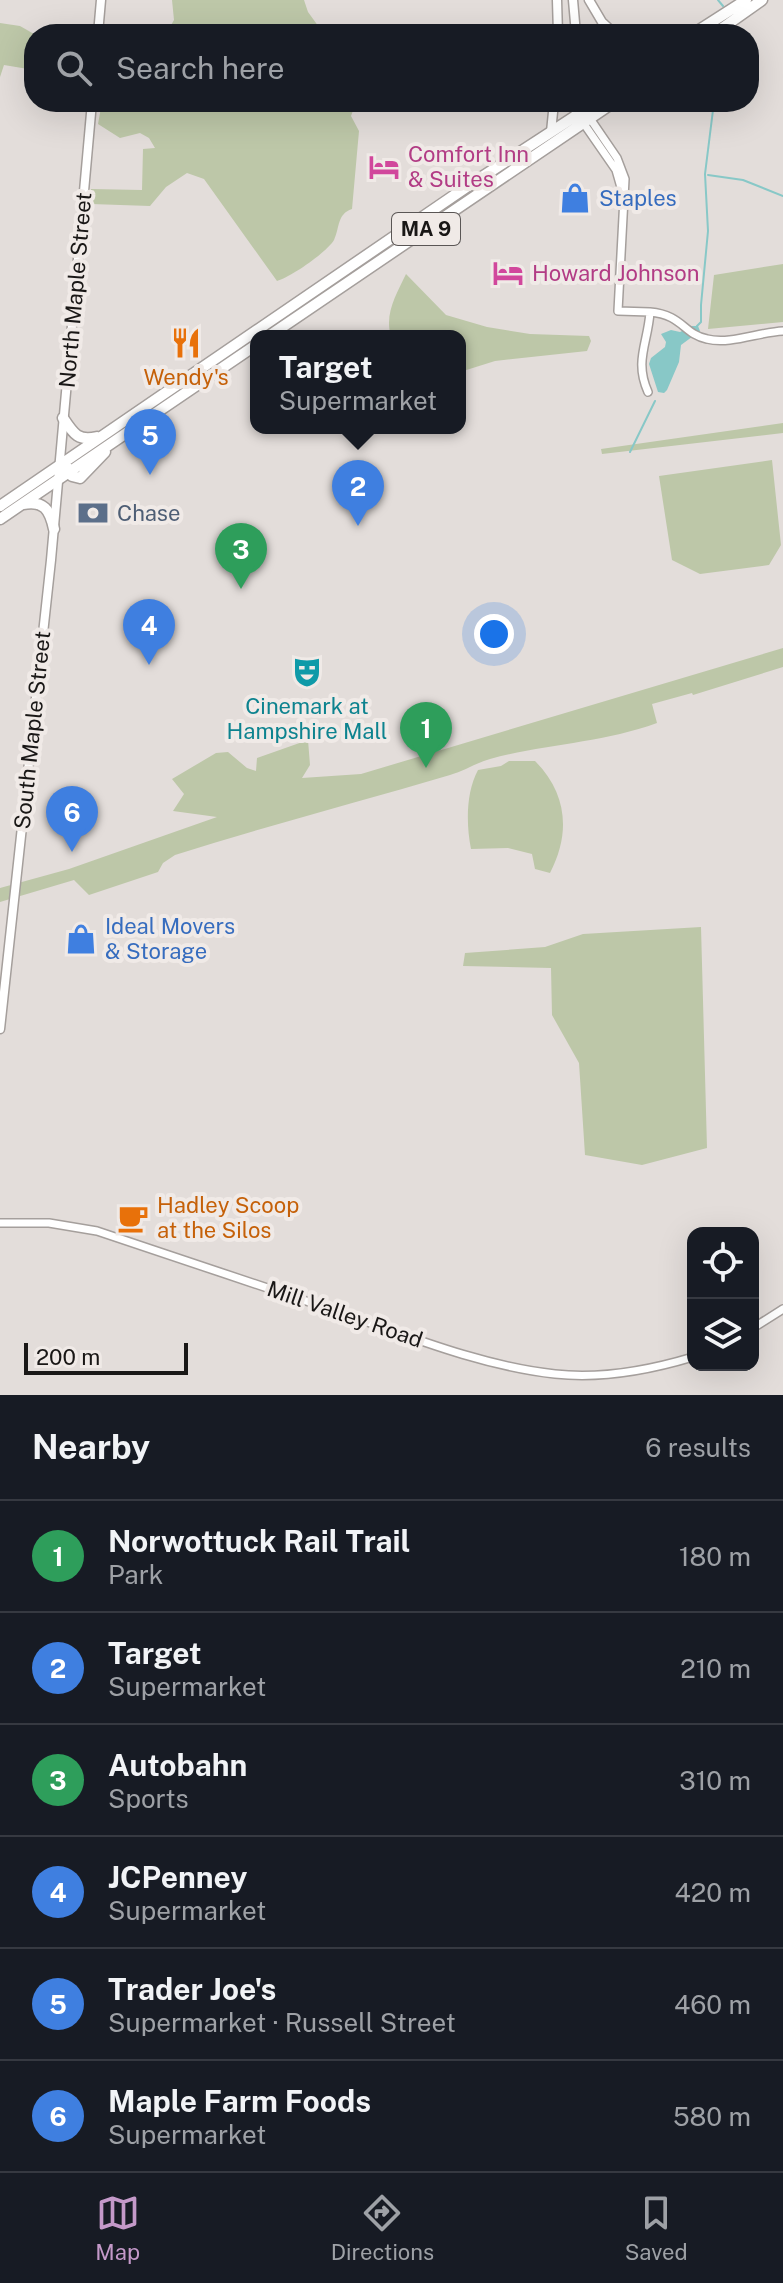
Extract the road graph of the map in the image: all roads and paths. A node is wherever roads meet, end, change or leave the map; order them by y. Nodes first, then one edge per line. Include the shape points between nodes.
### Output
1 (101, 0) edge
2 (557, 0) edge
3 (573, 0) edge
4 (589, 0) edge
5 (746, 0) edge
6 (762, 0) edge
7 (99, 24) edge
8 (558, 24) edge
9 (575, 24) edge
10 (604, 24) edge
11 (707, 24) edge
12 (728, 24) edge
13 (91, 112) edge
14 (553, 112) edge
15 (583, 113) edge
16 (551, 132) junction
17 (650, 312) junction
18 (260, 330) edge
19 (277, 330) edge
20 (783, 331) edge
21 (250, 337) edge
22 (250, 349) edge
23 (648, 392) dead end
24 (63, 418) junction
25 (107, 434) junction
26 (63, 470) junction
27 (21, 504) junction
28 (0, 506) edge
29 (0, 519) edge
30 (54, 529) junction
31 (0, 1029) edge
32 (0, 1223) edge
33 (783, 1309) edge
34 (759, 1324) edge
35 (687, 1359) edge

1 - 7 main road
2 - 8 main road
3 - 9 main road
4 - 10 main road
5 - 11 highway
6 - 12 highway
13 - 24 main road, North Maple Street
14 - 16 main road
15 - 16 highway, MA 9
15 - 17 street via 616,170 624,209 618,311
15 - 19 highway, MA 9
16 - 18 highway, MA 9
17 - 20 street via 669,315 698,336 718,340
17 - 23 street via 640,361
21 - 25 highway, MA 9
22 - 26 highway, MA 9
24 - 25 highway via 80,438
24 - 26 main road, North Maple Street
25 - 26 highway, MA 9
26 - 27 highway, MA 9
26 - 28 highway, MA 9
26 - 30 main road, South Maple Street
27 - 29 highway, MA 9
27 - 30 highway via 44,506
30 - 31 main road, South Maple Street
32 - 35 street, Mill Valley Road via 49,1223 97,1231 522,1369 591,1375
33 - 34 street

